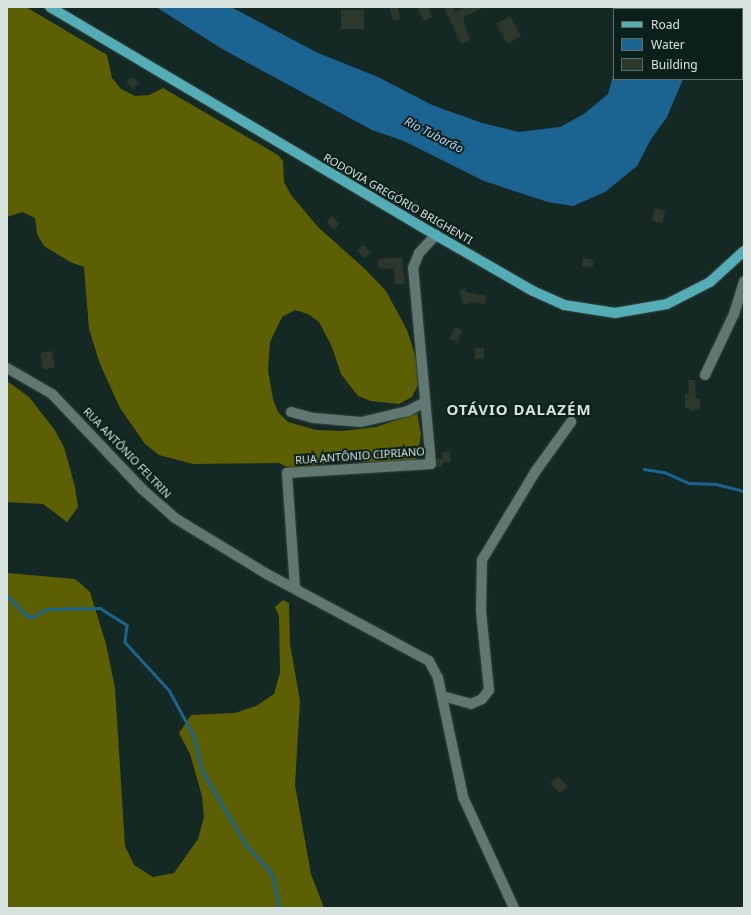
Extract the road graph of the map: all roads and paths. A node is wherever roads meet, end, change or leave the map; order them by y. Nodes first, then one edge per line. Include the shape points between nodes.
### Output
1 (50, 7) edge
2 (436, 235) junction
3 (744, 251) edge
4 (744, 282) edge
5 (7, 368) edge
6 (705, 375) dead end
7 (425, 402) junction
8 (291, 412) dead end
9 (571, 422) dead end
10 (294, 588) junction
11 (442, 696) junction
12 (514, 908) edge

1 - 2 main road, RODOVIA GREGÓRIO BRIGHENTI
2 - 3 main road, RODOVIA GREGÓRIO BRIGHENTI via 548,299 580,309 615,313 650,309 683,298 710,282
2 - 7 street, RUA ANTÔNIO CIPRIANO via 419,253 413,268
4 - 6 street via 731,319
5 - 10 street, RUA ANTÔNIO FELTRIN via 52,394 142,489 175,518
7 - 8 street via 408,411 361,422 314,418
7 - 10 street, RUA ANTÔNIO CIPRIANO via 431,464 287,473
9 - 11 street via 535,472 482,560 481,611 489,690 482,699 471,704
10 - 11 street, RUA ANTÔNIO FELTRIN via 422,656 434,668
11 - 12 street, RUA ANTÔNIO FELTRIN via 463,797

